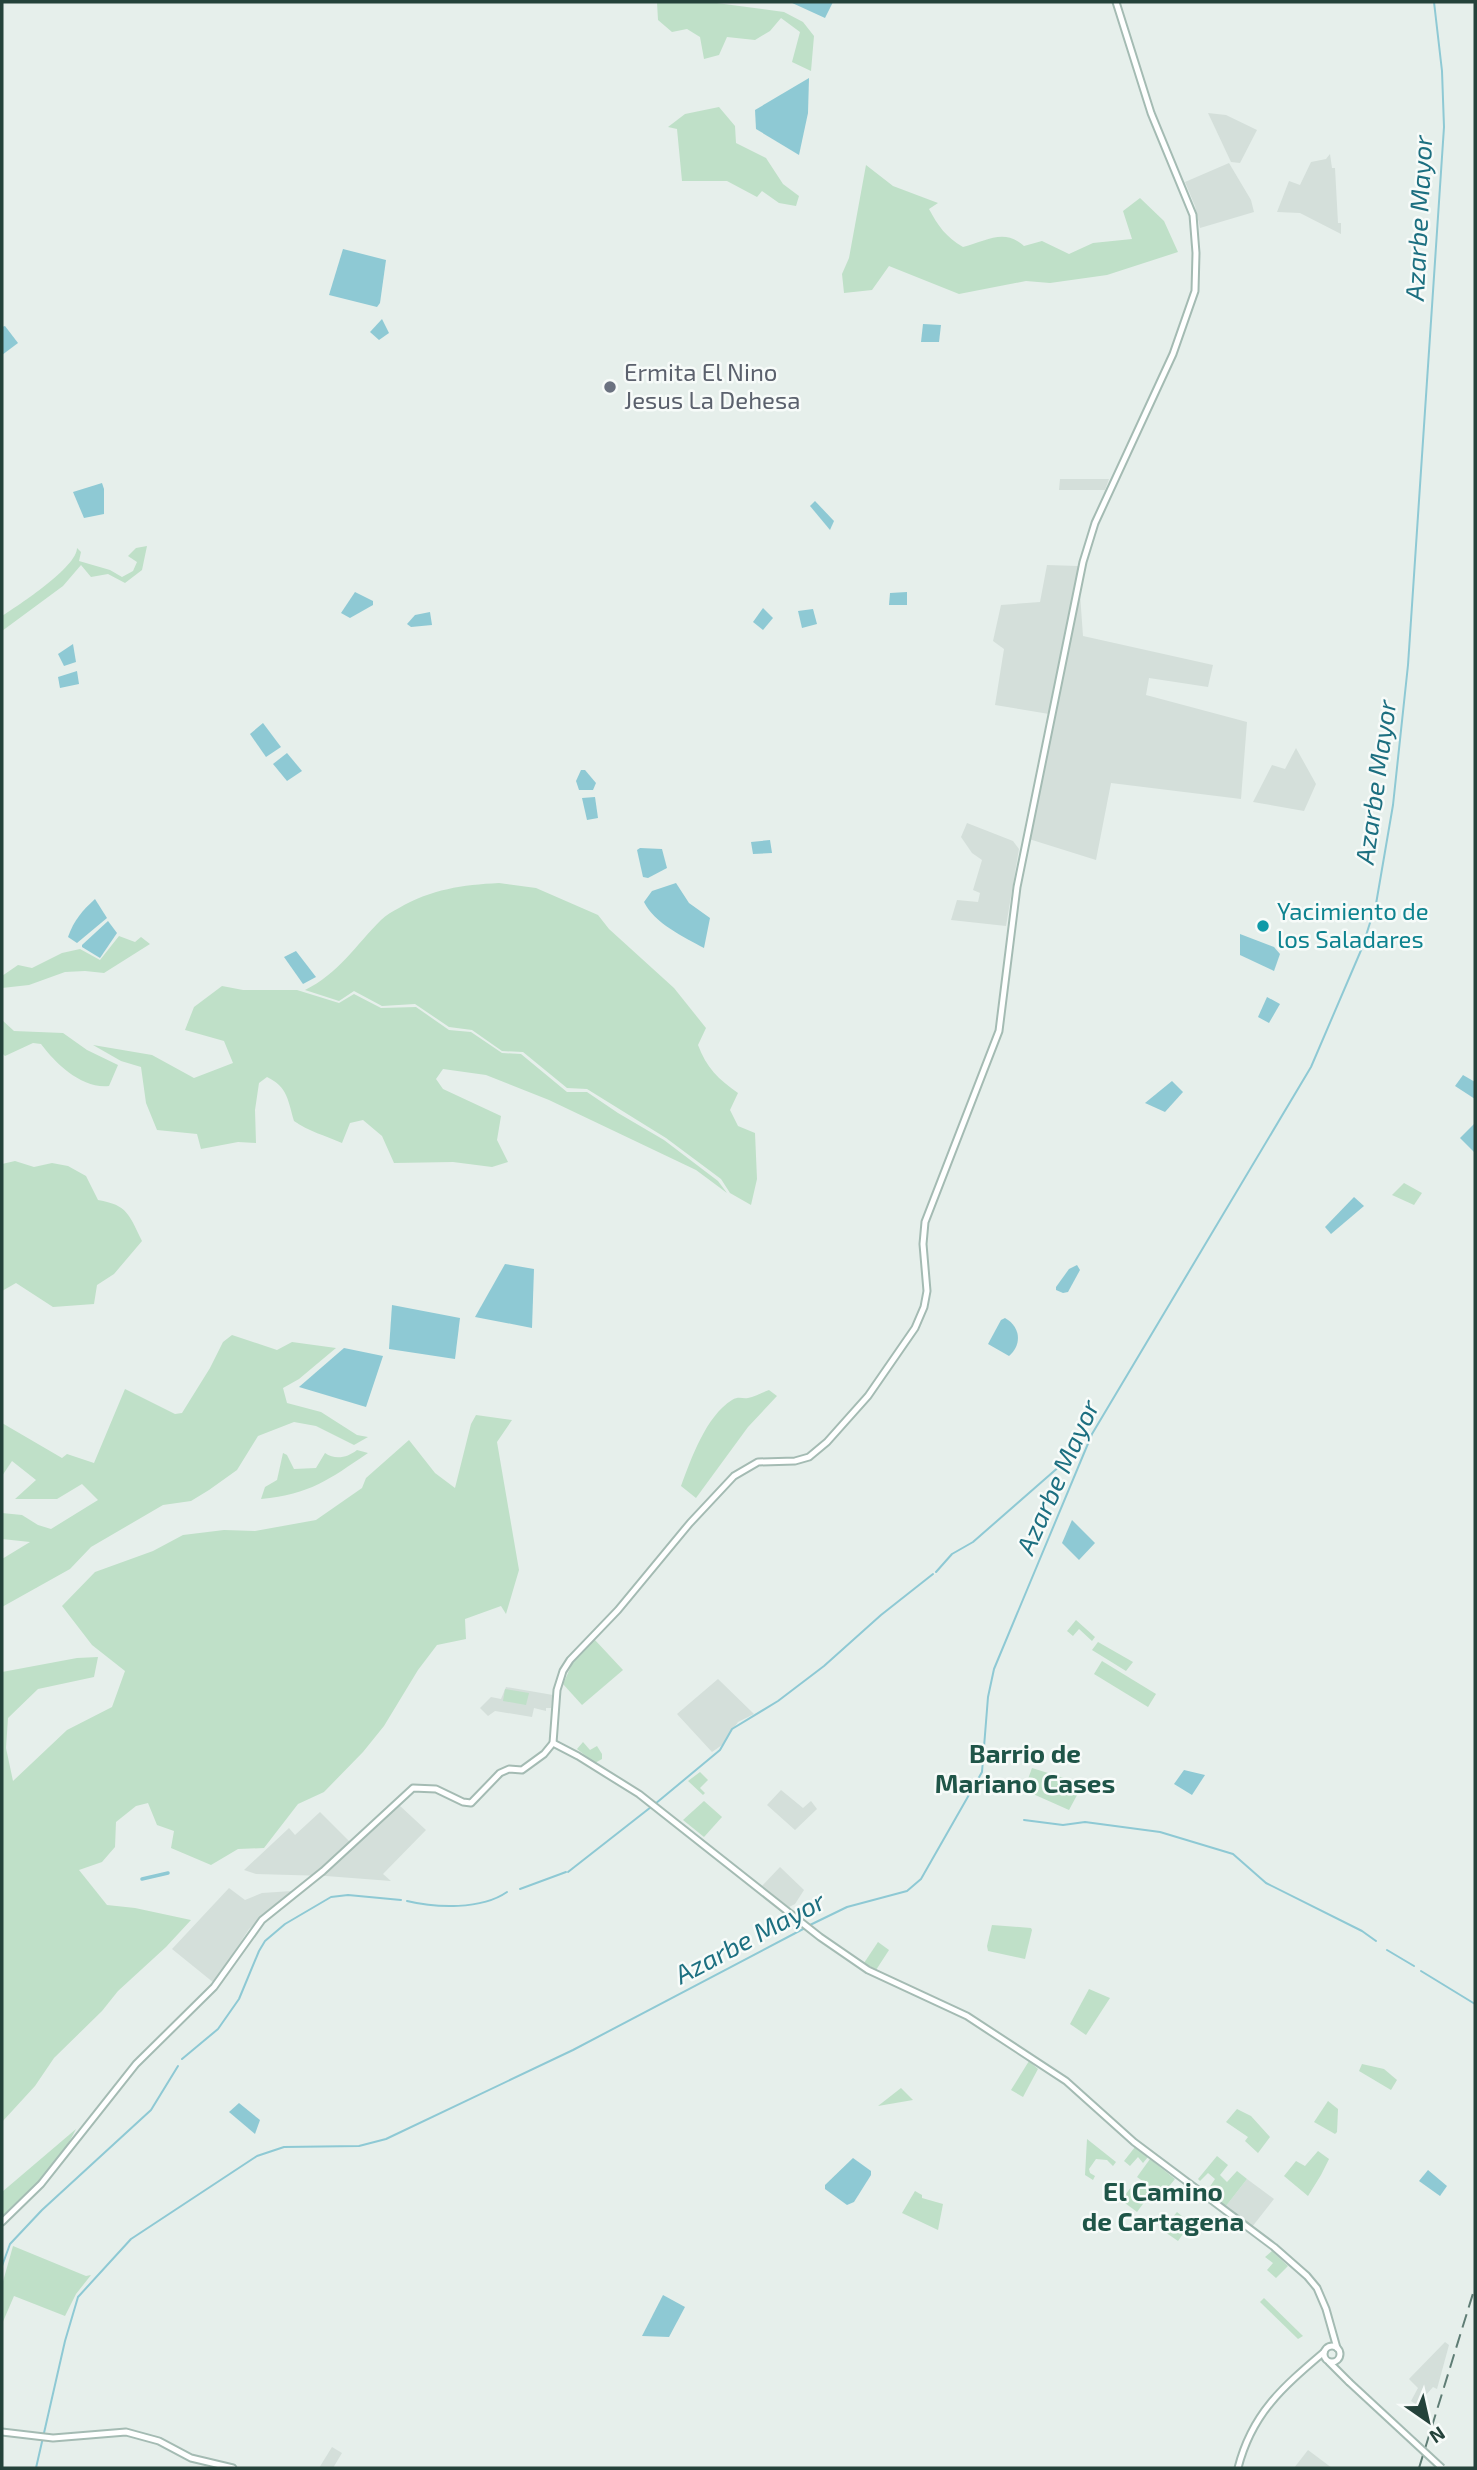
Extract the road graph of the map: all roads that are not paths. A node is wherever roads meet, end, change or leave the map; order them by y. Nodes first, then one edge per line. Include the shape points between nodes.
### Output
1 (1116, 2) edge
2 (553, 1743) junction
3 (2, 2222) edge
4 (1330, 2325) junction
5 (1338, 2348) junction
6 (1327, 2355) junction
7 (1336, 2361) junction
8 (1340, 2373) junction
9 (2, 2432) edge
10 (233, 2468) edge
11 (1238, 2468) edge
12 (1442, 2468) edge

1 - 2 main road via 1151,113 1193,215 1195,291 1172,354 1095,523 1083,562 1017,887 999,1031 925,1222 924,1307 915,1328 868,1396 827,1442 802,1460 758,1462 734,1476 574,1655 557,1690
2 - 3 main road via 522,1770 500,1773 471,1803 422,1788 413,1788 397,1801 341,1856 262,1920 214,1987 136,2064 41,2184
2 - 4 main road via 654,1805 868,1970 988,2028 1066,2081 1134,2142 1307,2276 1317,2288
4 - 5 main road
4 - 6 main road
5 - 6 main road
5 - 7 main road
6 - 7 main road
6 - 8 main road
6 - 11 main road via 1284,2386 1262,2413
7 - 8 main road
8 - 12 main road, bridge
9 - 10 main road via 53,2438 126,2432 159,2441 191,2458

